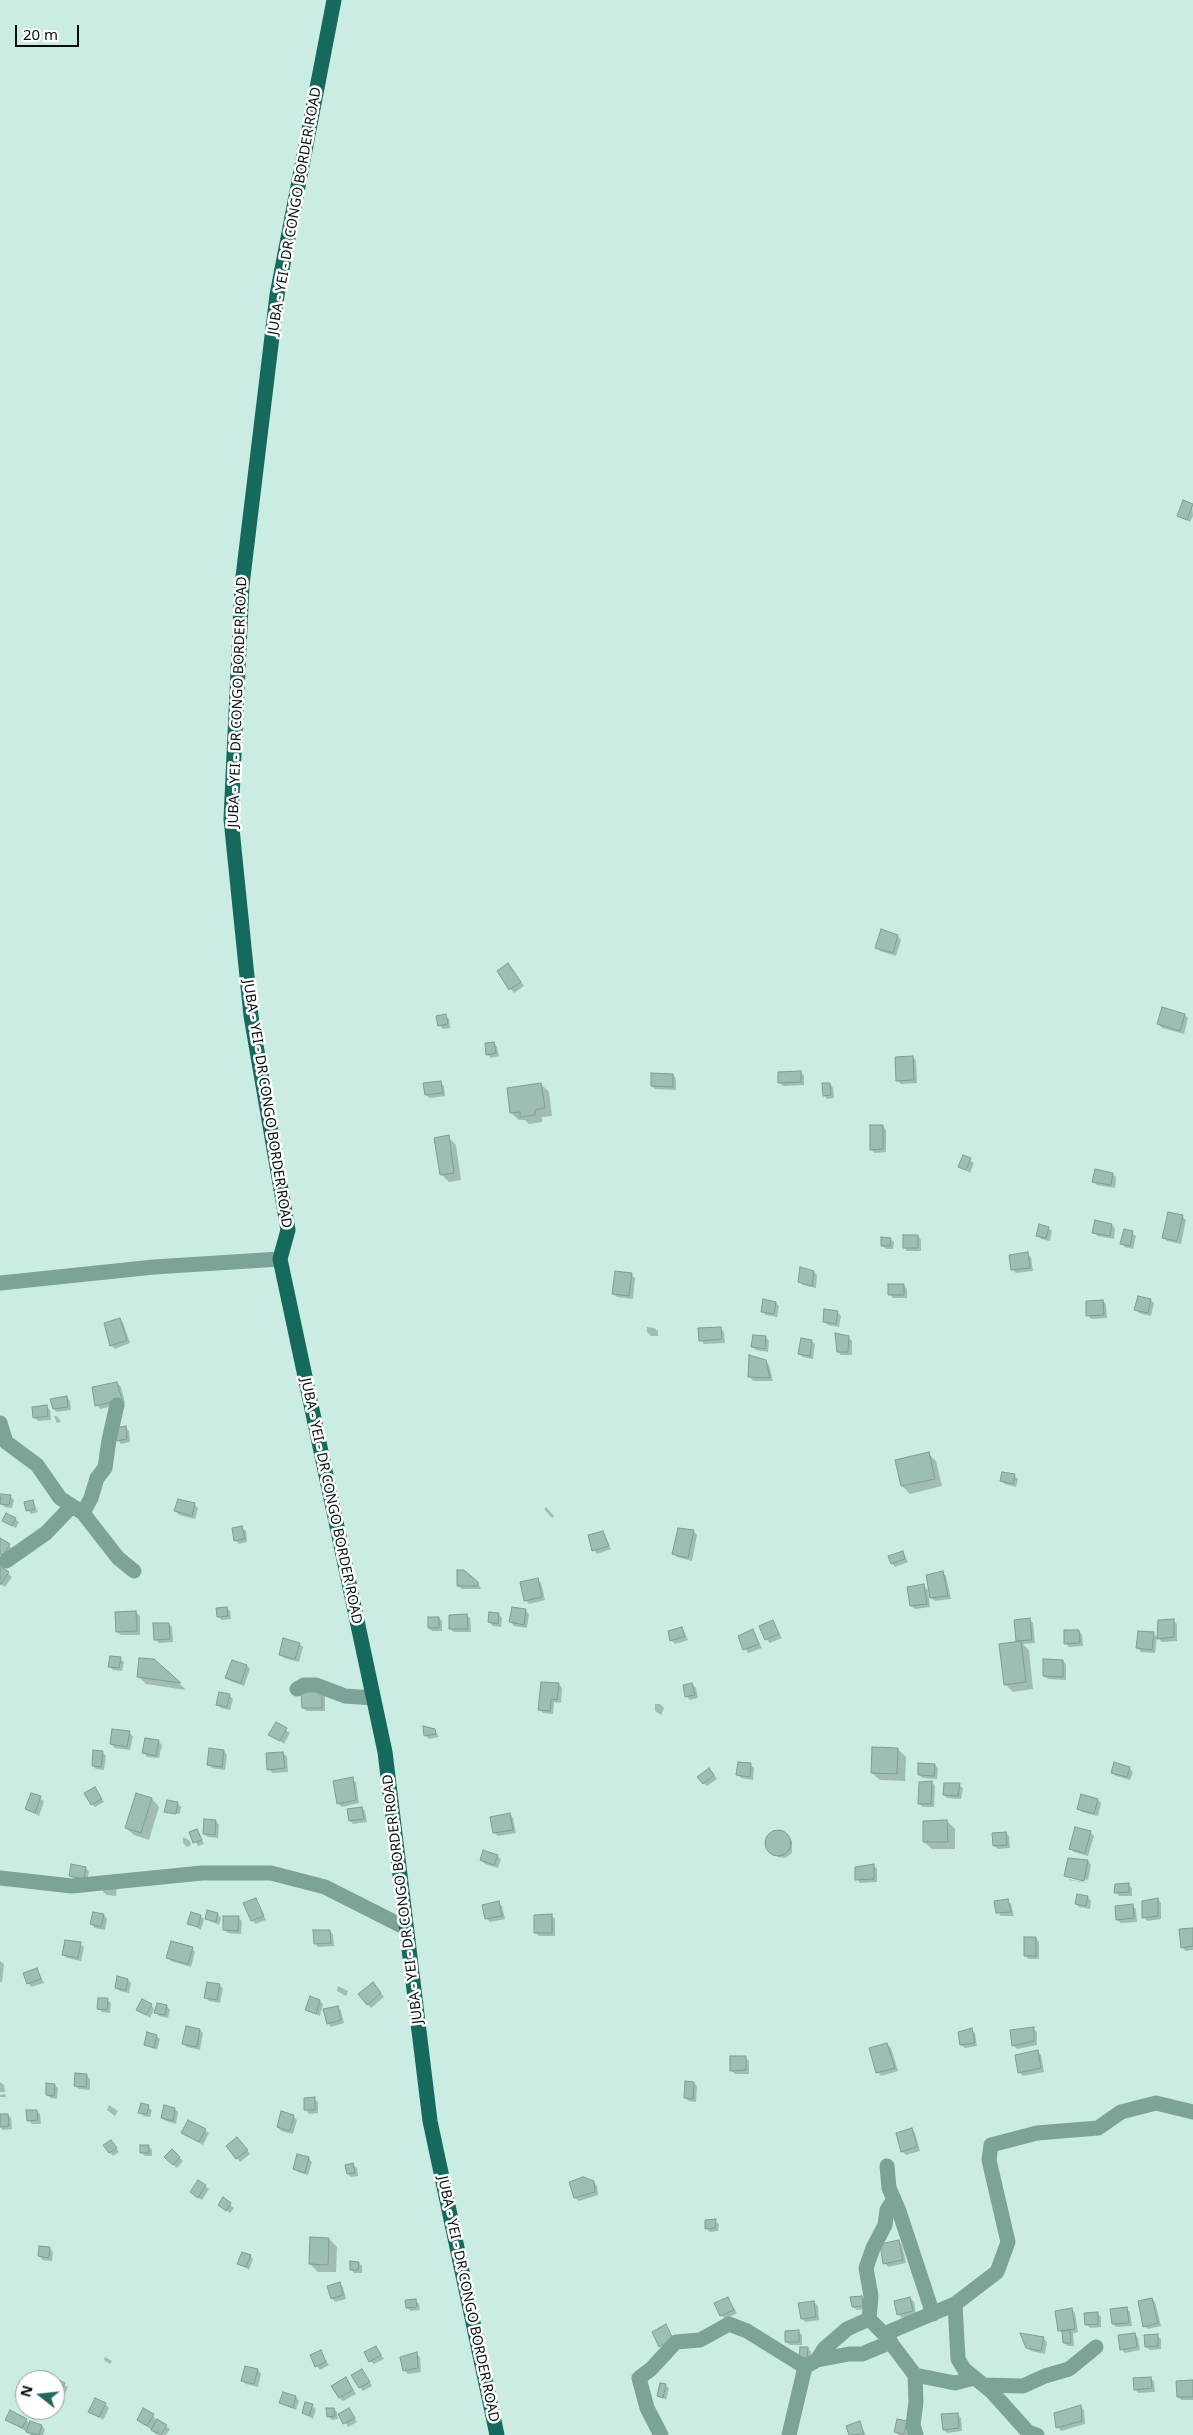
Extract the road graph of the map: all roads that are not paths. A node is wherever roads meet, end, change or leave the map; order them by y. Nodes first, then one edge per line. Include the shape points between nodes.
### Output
1 (334, 0) edge
2 (280, 1260) junction
3 (0, 1283) edge
4 (117, 1405) dead end
5 (0, 1423) edge
6 (3, 1441) edge
7 (78, 1510) junction
8 (6, 1560) dead end
9 (134, 1572) dead end
10 (297, 1688) dead end
11 (373, 1698) junction
12 (0, 1878) edge
13 (406, 1928) junction
14 (1193, 2112) edge
15 (887, 2166) dead end
16 (894, 2198) junction
17 (955, 2304) junction
18 (934, 2314) junction
19 (869, 2319) junction
20 (888, 2338) junction
21 (1096, 2347) dead end
22 (811, 2363) junction
23 (915, 2375) junction
24 (979, 2382) junction
25 (497, 2435) edge
26 (661, 2435) edge
27 (788, 2435) edge
28 (916, 2435) edge
29 (1037, 2435) edge

1 - 2 main road, JUBA - YEI - DR CONGO BORDER ROAD via 277,295 242,585 232,810 251,1016 288,1230
2 - 3 street via 154,1267
2 - 11 main road, JUBA - YEI - DR CONGO BORDER ROAD
4 - 7 street via 105,1468 97,1478 91,1498
5 - 6 street
6 - 7 street via 37,1465 60,1498
7 - 8 street
7 - 9 street
10 - 11 street via 304,1684 316,1685 345,1696
11 - 13 main road, JUBA - YEI - DR CONGO BORDER ROAD via 385,1752
12 - 13 street via 72,1886 202,1873 271,1873 325,1887
13 - 25 main road, JUBA - YEI - DR CONGO BORDER ROAD via 430,2121
14 - 17 street via 1156,2103 1121,2112 1098,2128 1037,2133 991,2145 989,2160 1008,2242 997,2272
15 - 16 street via 889,2188
16 - 18 street
16 - 19 street via 866,2268 871,2296
17 - 18 street
17 - 24 street via 958,2359
18 - 20 street
19 - 20 street
19 - 22 street via 847,2330
20 - 22 street via 862,2354
20 - 23 street
21 - 24 street via 1069,2369 1023,2386
22 - 26 street via 729,2324 700,2340 676,2342 639,2378 647,2408
22 - 27 street
23 - 24 street via 955,2383
23 - 28 street via 913,2424
24 - 29 street via 1028,2432

